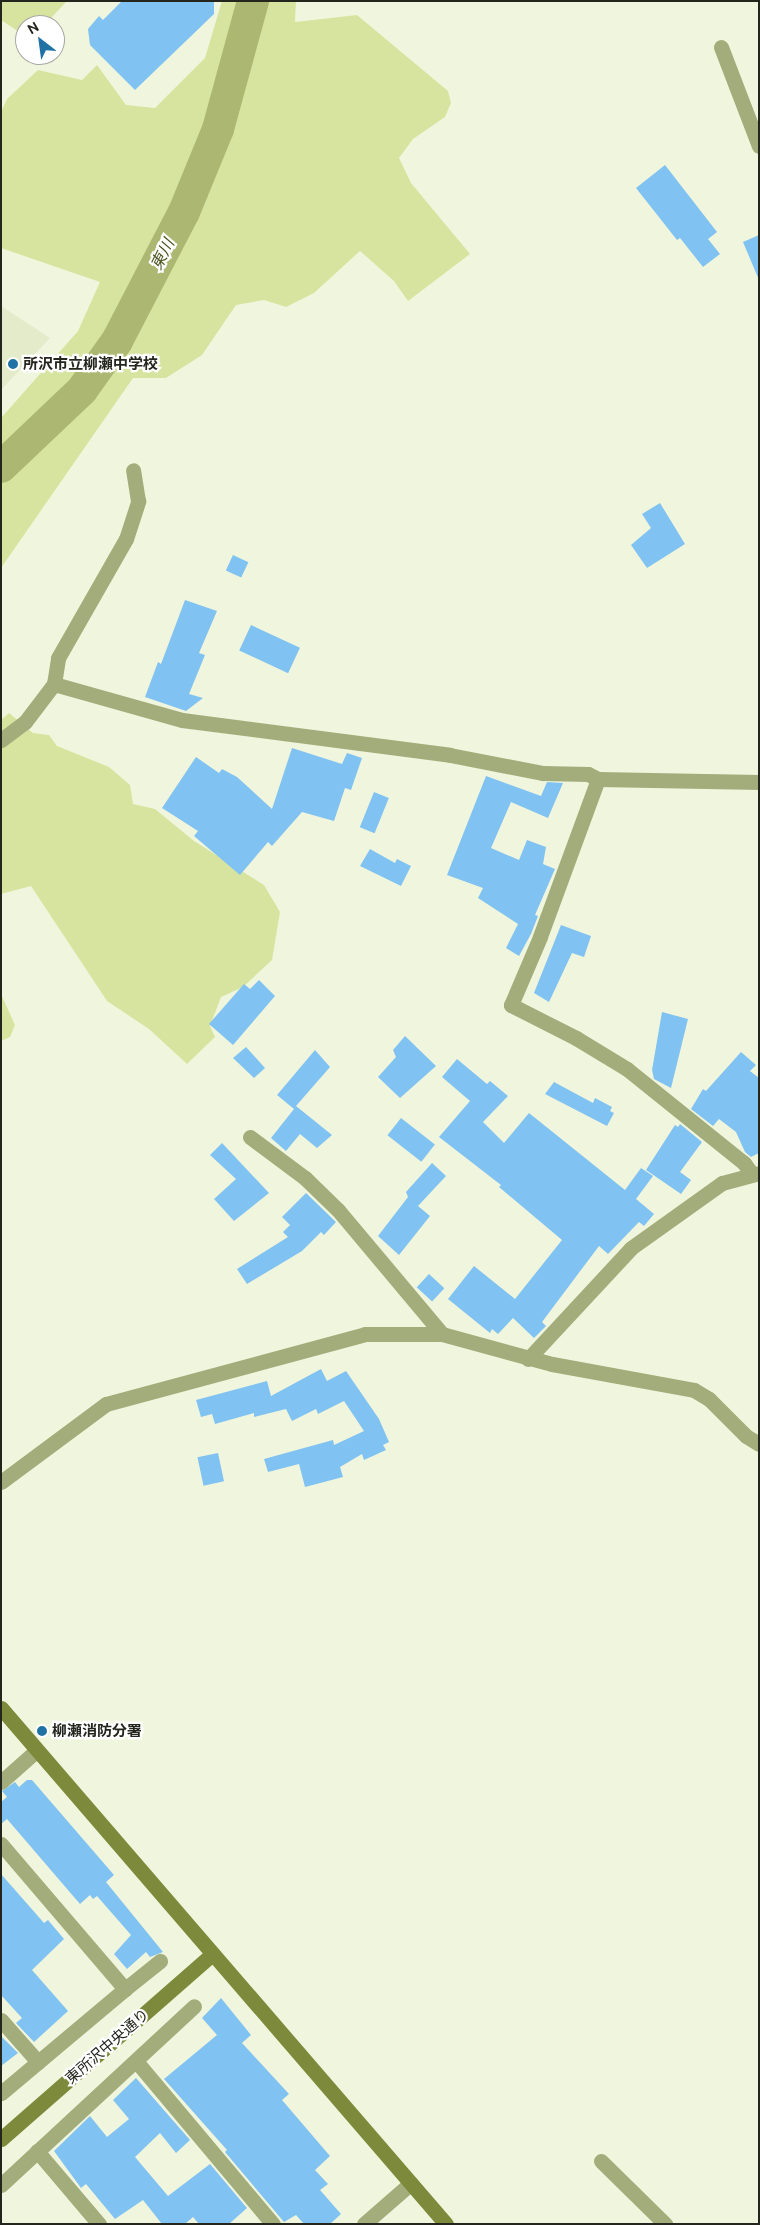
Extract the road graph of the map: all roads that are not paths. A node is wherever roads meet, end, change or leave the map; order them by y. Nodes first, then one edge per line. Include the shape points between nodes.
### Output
1 (721, 47) dead end
2 (759, 146) edge
3 (133, 470) dead end
4 (54, 684) junction
5 (1, 740) edge
6 (598, 779) junction
7 (759, 782) edge
8 (250, 1137) dead end
9 (755, 1174) edge
10 (442, 1334) junction
11 (528, 1358) junction
12 (759, 1444) edge
13 (1, 1482) edge
14 (1, 1708) edge
15 (37, 1750) junction
16 (1, 1782) edge
17 (1, 1844) edge
18 (212, 1954) junction
19 (160, 1961) dead end
20 (125, 1988) junction
21 (194, 2006) dead end
22 (1, 2020) edge
23 (136, 2061) junction
24 (38, 2062) junction
25 (1, 2093) edge
26 (1, 2139) edge
27 (37, 2151) junction
28 (601, 2161) dead end
29 (411, 2183) junction
30 (1, 2185) edge
31 (270, 2223) edge
32 (98, 2224) edge
33 (364, 2224) edge
34 (446, 2224) edge
35 (665, 2224) edge

1 - 2 street
3 - 4 street via 138,501 126,539 58,658
4 - 5 street via 25,722
4 - 6 street via 182,720 432,752 543,773 588,774
6 - 7 street
6 - 9 street via 511,1005 576,1038 627,1069
8 - 10 street via 305,1178 338,1210
9 - 11 street via 722,1183 631,1248
10 - 11 street
10 - 13 street via 416,1332 356,1336 106,1404
11 - 12 street via 694,1390 709,1399 746,1436
14 - 15 street
15 - 16 street
15 - 18 street
17 - 20 street
18 - 26 street, 東所沢中央通り
18 - 29 street
19 - 20 street
20 - 24 street
21 - 23 street
22 - 24 street
23 - 27 street
23 - 31 street
24 - 25 street
27 - 30 street
27 - 32 street
28 - 35 street
29 - 33 street
29 - 34 street

